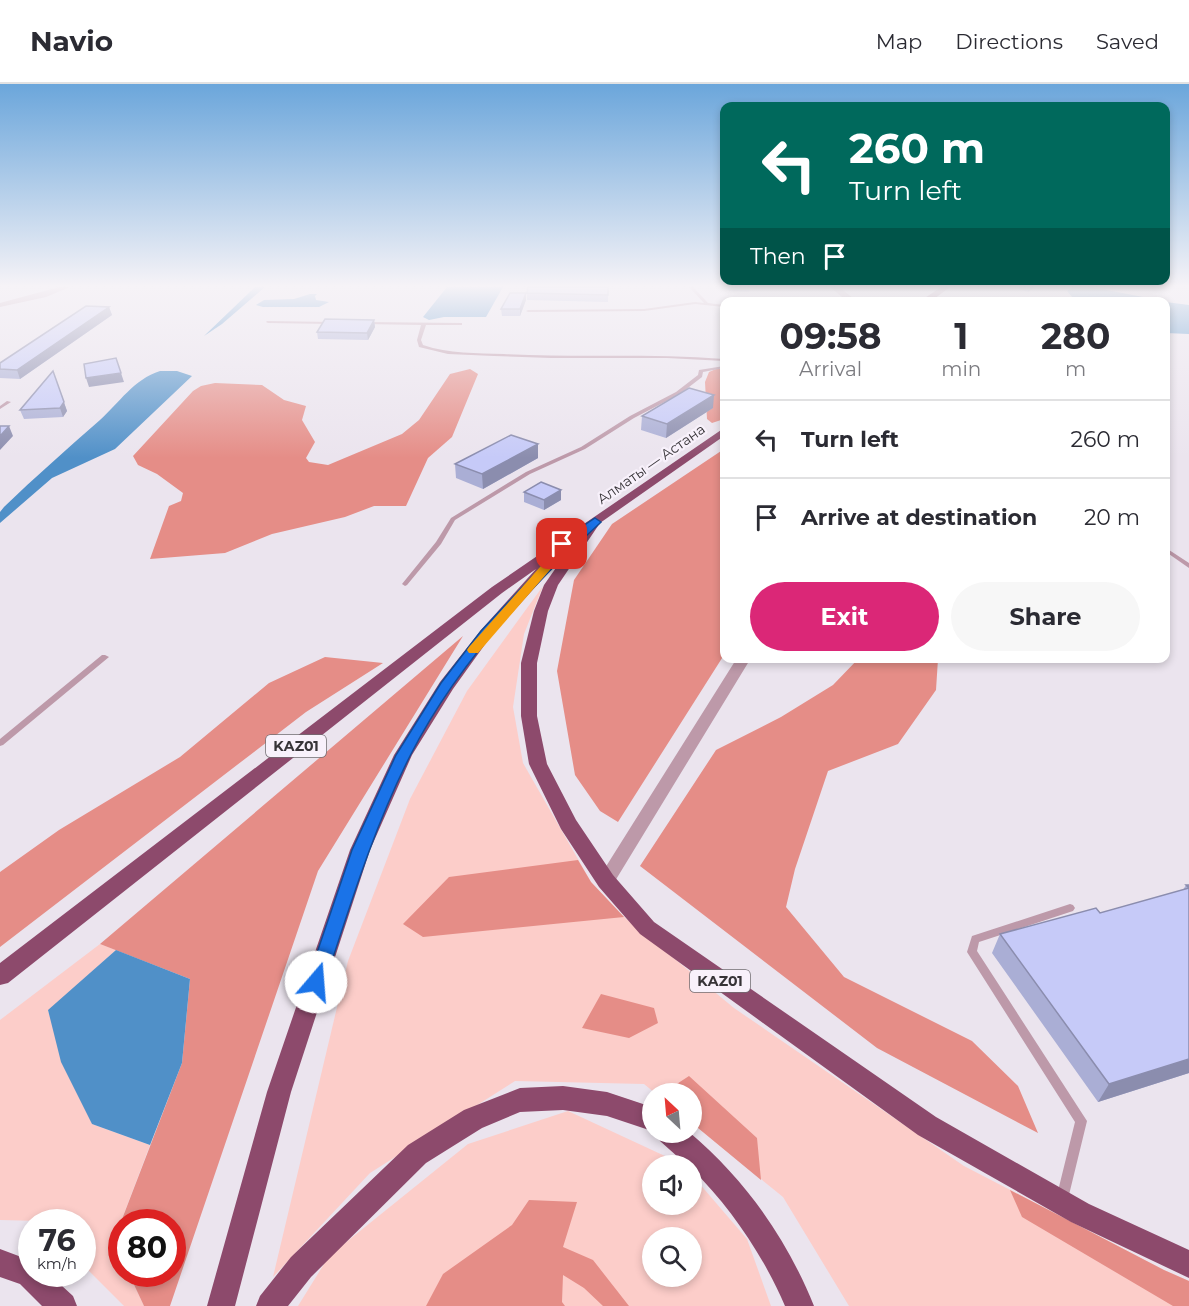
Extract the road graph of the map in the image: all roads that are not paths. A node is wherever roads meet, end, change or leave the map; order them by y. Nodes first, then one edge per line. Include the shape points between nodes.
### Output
1 (420, 344) edge
2 (720, 360) edge
3 (720, 368) edge
4 (9, 402) dead end
5 (0, 408) edge
6 (720, 434) edge
7 (595, 522) junction
8 (1170, 553) edge
9 (1189, 566) edge
10 (405, 584) dead end
11 (105, 657) dead end
12 (741, 663) edge
13 (0, 743) edge
14 (606, 881) junction
15 (1070, 908) dead end
16 (0, 976) edge
17 (642, 1116) edge
18 (683, 1143) edge
19 (1061, 1202) junction
20 (0, 1263) edge
21 (1189, 1264) edge
22 (63, 1306) edge
23 (221, 1306) edge
24 (270, 1306) edge
25 (800, 1306) edge

1 - 2 lane via 448,352 533,357
3 - 10 lane via 701,371 678,393 583,448 528,473 453,519
4 - 5 lane
6 - 7 highway, Алматы — Астана / KАZ01
7 - 14 highway, KАZ01 via 551,585 541,612 529,663 529,716 538,764 568,824
7 - 16 highway, KАZ01 via 497,590
7 - 23 highway, KАZ01 via 553,560 486,633 446,686 403,755 360,850 286,1070
8 - 9 lane
11 - 13 lane
12 - 14 street
14 - 19 highway, KАZ01 via 647,928 726,985 927,1126
15 - 19 lane via 975,939 972,952 1082,1121
17 - 24 highway via 607,1104 563,1098 520,1100 473,1119 417,1154 301,1267
18 - 25 highway via 764,1234
19 - 21 highway, KАZ01
20 - 22 highway via 28,1274

